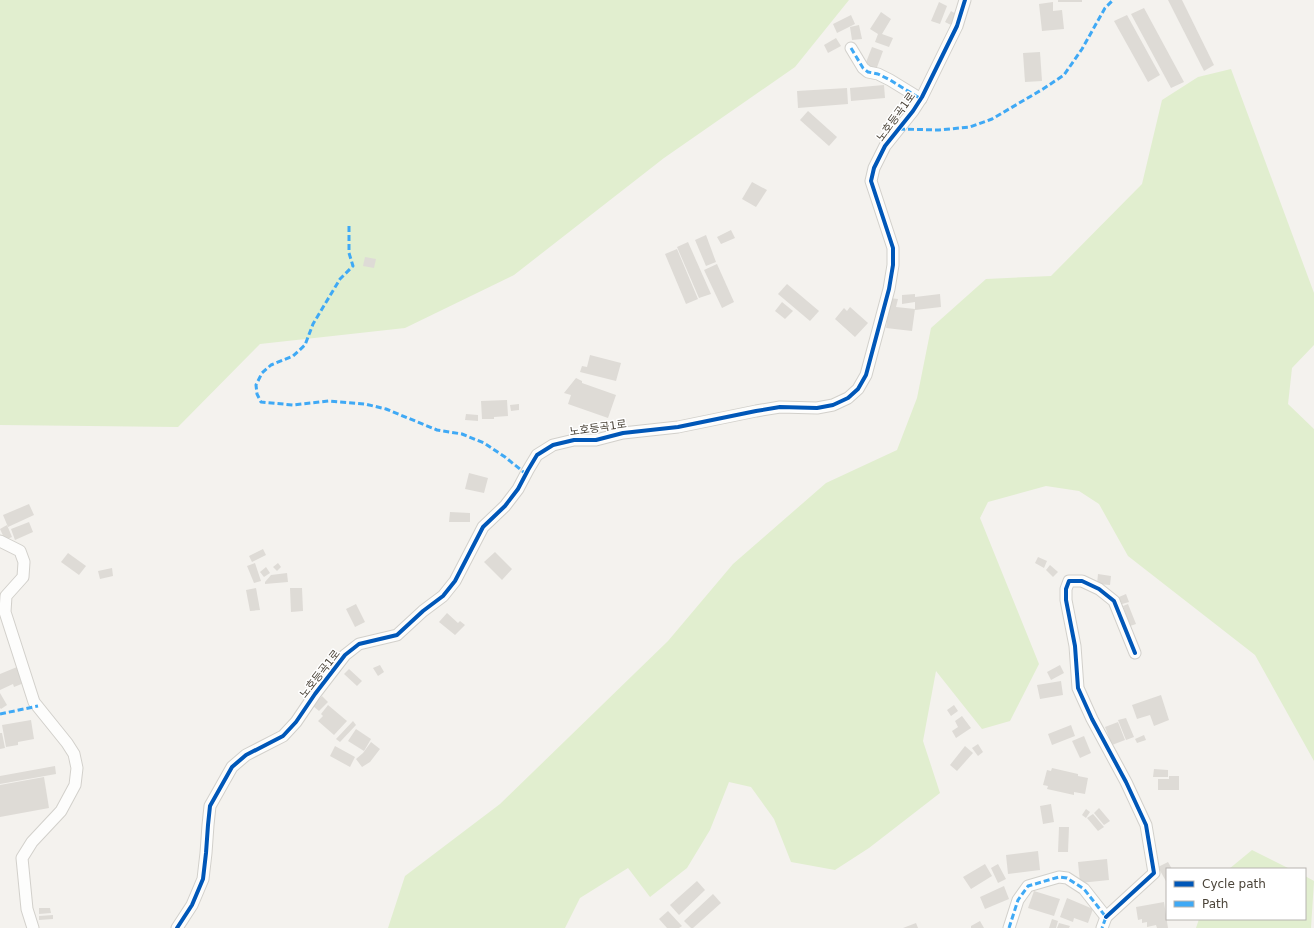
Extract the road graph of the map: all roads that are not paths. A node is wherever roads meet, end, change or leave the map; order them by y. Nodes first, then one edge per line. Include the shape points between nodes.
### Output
1 (965, 0) edge
2 (851, 48) dead end
3 (921, 99) junction
4 (0, 541) edge
5 (1135, 653) dead end
6 (1106, 917) junction
7 (33, 928) edge
8 (177, 928) edge
9 (1009, 928) edge
10 (1102, 928) edge

1 - 3 street, 노호등곡1로 via 957,26
2 - 3 street via 868,72 890,80
3 - 8 street, 노호등곡1로 via 885,146 874,168 871,181 893,248 893,265 866,375 858,389 848,398 833,405 817,408 774,408 678,427 623,433 596,440 574,440 553,445 537,455 518,489 484,527 455,581 443,596 397,635 359,644 344,655 283,736 246,755 232,767 210,806 203,879 192,905
4 - 7 street via 20,551 24,562 22,577 6,596 5,612 34,702 67,743 74,754 77,768 75,784 61,811 32,842 22,858 27,909
5 - 6 street via 1114,601 1082,581 1069,581 1066,600 1075,646 1078,688 1146,824 1154,873
6 - 9 street via 1084,889 1067,878 1059,877 1028,886 1018,900
6 - 10 street

